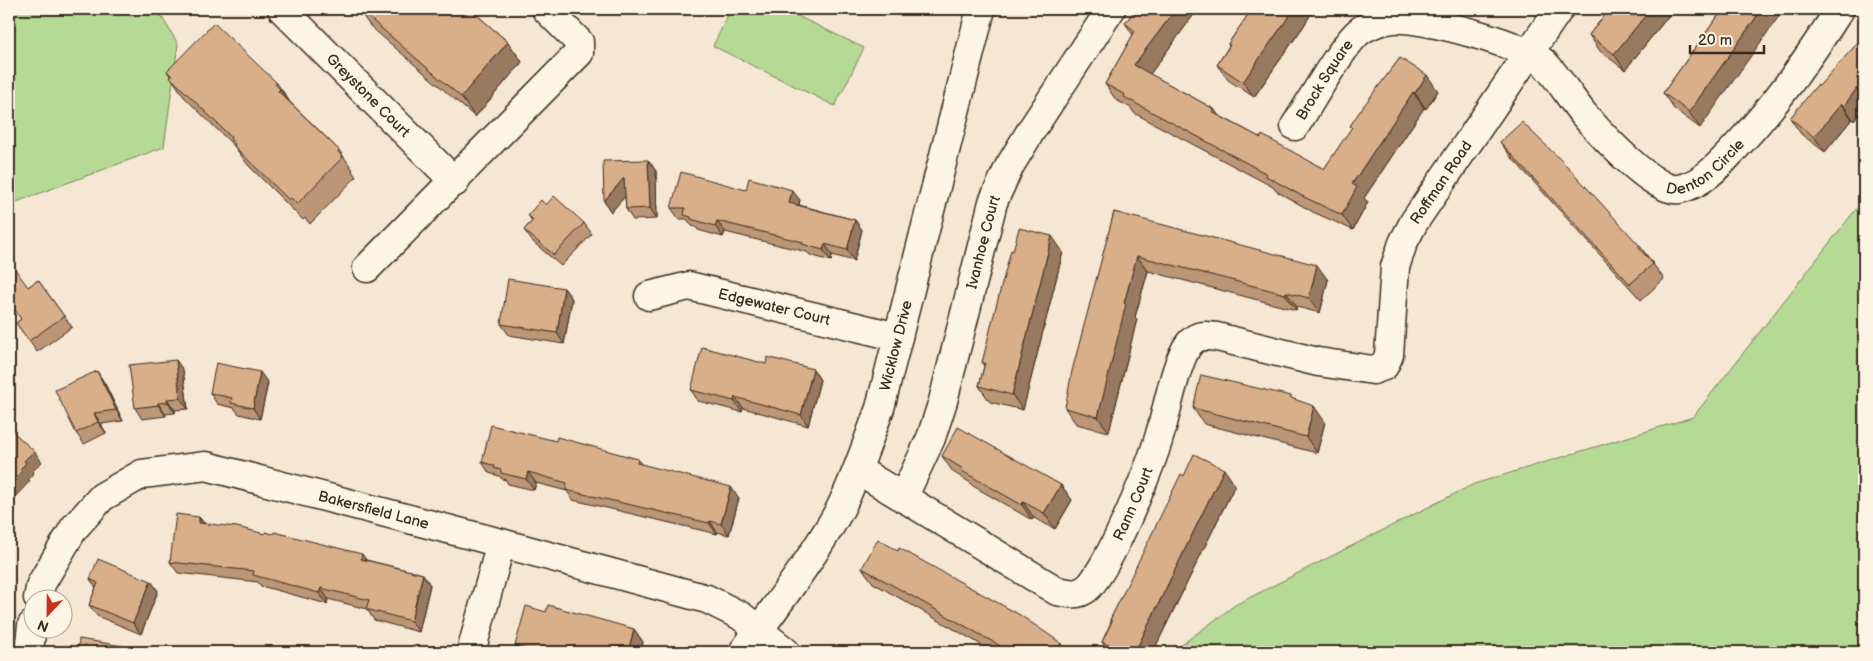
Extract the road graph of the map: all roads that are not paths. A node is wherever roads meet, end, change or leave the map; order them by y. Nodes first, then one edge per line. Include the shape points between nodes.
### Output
1 (282, 9) edge
2 (546, 9) edge
3 (981, 9) edge
4 (1111, 9) edge
5 (1558, 9) edge
6 (1840, 9) edge
7 (1529, 54) junction
8 (1295, 126) dead end
9 (455, 182) junction
10 (367, 268) dead end
11 (650, 296) dead end
12 (898, 337) junction
13 (1374, 370) joint
14 (858, 470) junction
15 (903, 498) junction
16 (501, 542) junction
17 (40, 588) edge
18 (759, 630) junction
19 (31, 638) edge
20 (29, 652) edge
21 (470, 652) edge
22 (742, 652) edge
23 (786, 652) edge

1 - 9 street, Greystone Court
2 - 9 street via 580,42 579,53
3 - 12 street, Wicklow Drive
4 - 15 street, Ivanhoe Court via 1032,128 993,202 943,401 931,438
5 - 7 street, Roffman Road
6 - 7 street, Denton Circle via 1771,110 1714,170 1697,183 1678,190 1657,183 1630,161 1586,116 1543,62
7 - 8 street, Brock Square via 1477,35 1424,22 1394,19 1376,22 1360,31 1348,44
7 - 13 street, Roffman Road via 1403,243 1395,267 1389,356 1384,366
9 - 10 street
11 - 12 street, Edgewater Court via 689,286
12 - 14 street, Wicklow Drive via 880,408
13 - 15 street, Rann Court via 1318,362 1217,336 1192,340 1181,358 1160,436 1144,479 1099,574 1087,589 1077,594 1057,591
14 - 15 street, Rann Court
14 - 18 street, Wicklow Drive via 839,510
16 - 17 street, Bakersfield Lane via 206,466 142,474 102,497 74,528
16 - 18 street, Bakersfield Lane via 707,599 734,612
16 - 21 street
18 - 22 street, Wicklow Drive
18 - 23 street, Bakersfield Lane
19 - 20 street

